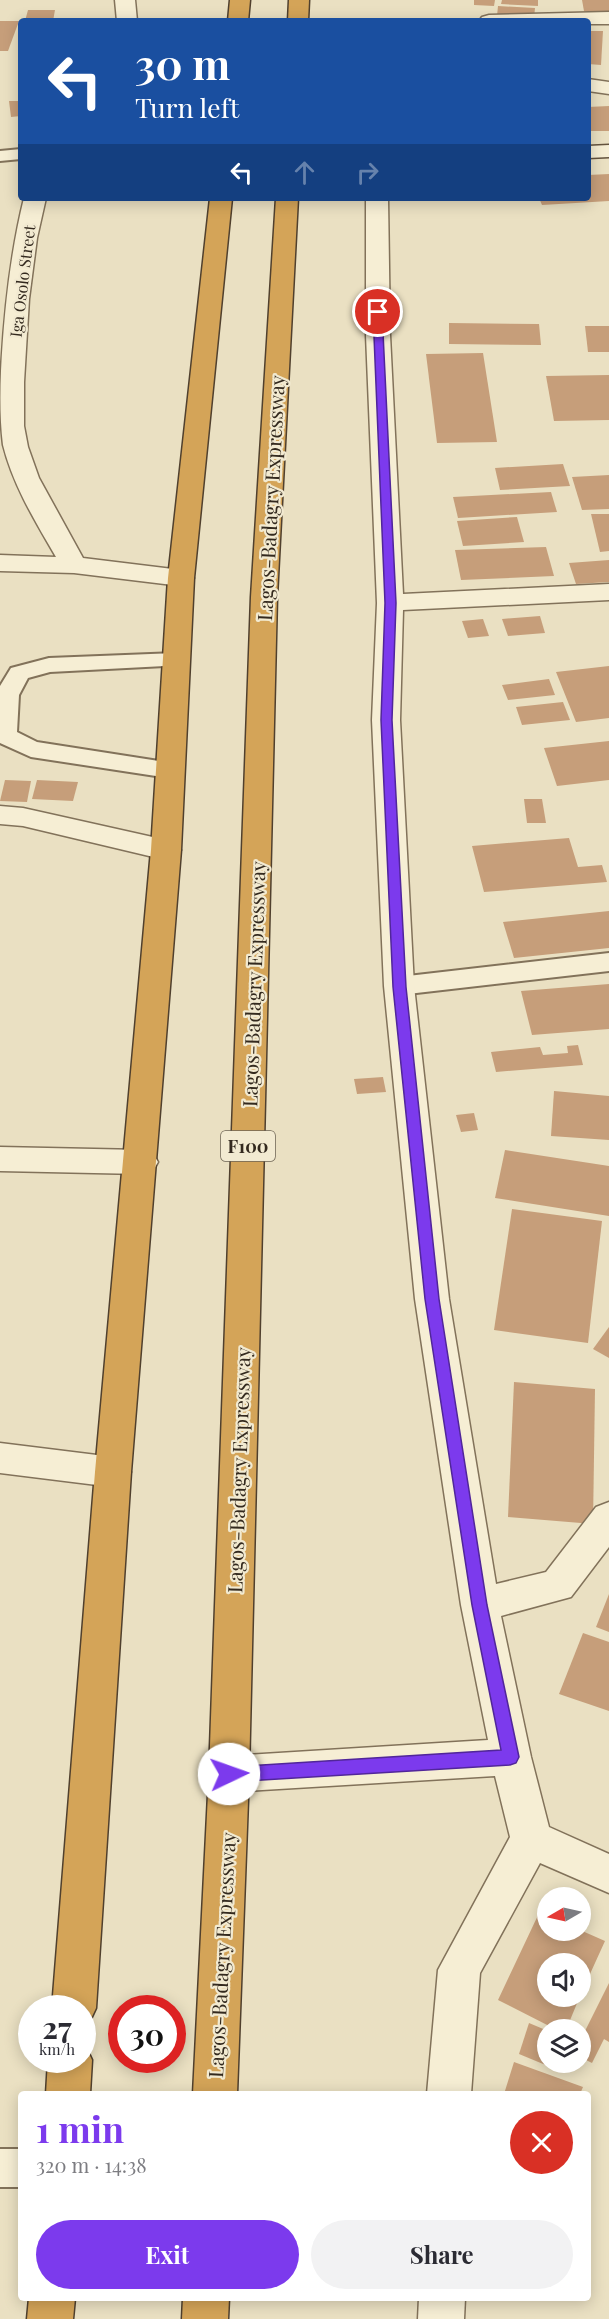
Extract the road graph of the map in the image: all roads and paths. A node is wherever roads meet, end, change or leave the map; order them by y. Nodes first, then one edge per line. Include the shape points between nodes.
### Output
1 (125, 0) edge
2 (240, 0) edge
3 (298, 0) edge
4 (127, 18) edge
5 (238, 18) edge
6 (298, 18) edge
7 (591, 18) edge
8 (609, 18) edge
9 (591, 85) edge
10 (609, 88) edge
11 (609, 151) edge
12 (591, 152) edge
13 (18, 154) edge
14 (0, 156) edge
15 (34, 201) edge
16 (221, 201) edge
17 (287, 201) edge
18 (377, 201) edge
19 (0, 563) edge
20 (74, 566) junction
21 (181, 578) junction
22 (609, 592) edge
23 (390, 603) junction
24 (176, 660) junction
25 (169, 770) junction
26 (0, 815) edge
27 (166, 850) junction
28 (609, 962) edge
29 (399, 987) junction
30 (0, 1159) edge
31 (141, 1162) junction
32 (0, 1458) edge
33 (113, 1472) junction
34 (609, 1518) edge
35 (480, 1605) junction
36 (510, 1757) junction
37 (229, 1774) junction
38 (531, 1839) junction
39 (609, 1874) edge
40 (75, 1995) edge
41 (69, 2073) edge
42 (68, 2091) edge
43 (215, 2091) edge
44 (449, 2091) edge
45 (0, 2168) edge
46 (18, 2168) edge
47 (52, 2301) edge
48 (206, 2301) edge
49 (442, 2301) edge
50 (50, 2319) edge
51 (205, 2319) edge
52 (441, 2319) edge

1 - 4 street
2 - 5 highway
3 - 6 highway
7 - 8 street
9 - 10 street
11 - 12 street
13 - 14 lane
15 - 20 street, Iga Osolo Street via 24,238 15,331 11,403 15,446 33,494
16 - 21 highway
17 - 37 highway, Lagos-Badagry Expressway / F100 via 264,597
18 - 23 street via 378,335
19 - 20 street
20 - 21 street
21 - 24 highway
22 - 23 street
23 - 29 street via 386,720
24 - 25 highway
24 - 25 lane via 49,665 19,673 7,695 5,736 31,749
25 - 27 highway
26 - 27 street
27 - 31 highway
28 - 29 lane
29 - 35 street via 432,1299
30 - 31 street
31 - 33 highway
32 - 33 street
33 - 40 highway
34 - 35 street via 558,1585
35 - 36 street
36 - 37 street
36 - 38 street
37 - 43 highway, Lagos-Badagry Expressway / F100
38 - 39 street
38 - 44 street via 459,1970
41 - 42 highway
45 - 46 lane
47 - 50 highway
48 - 51 highway
49 - 52 street

